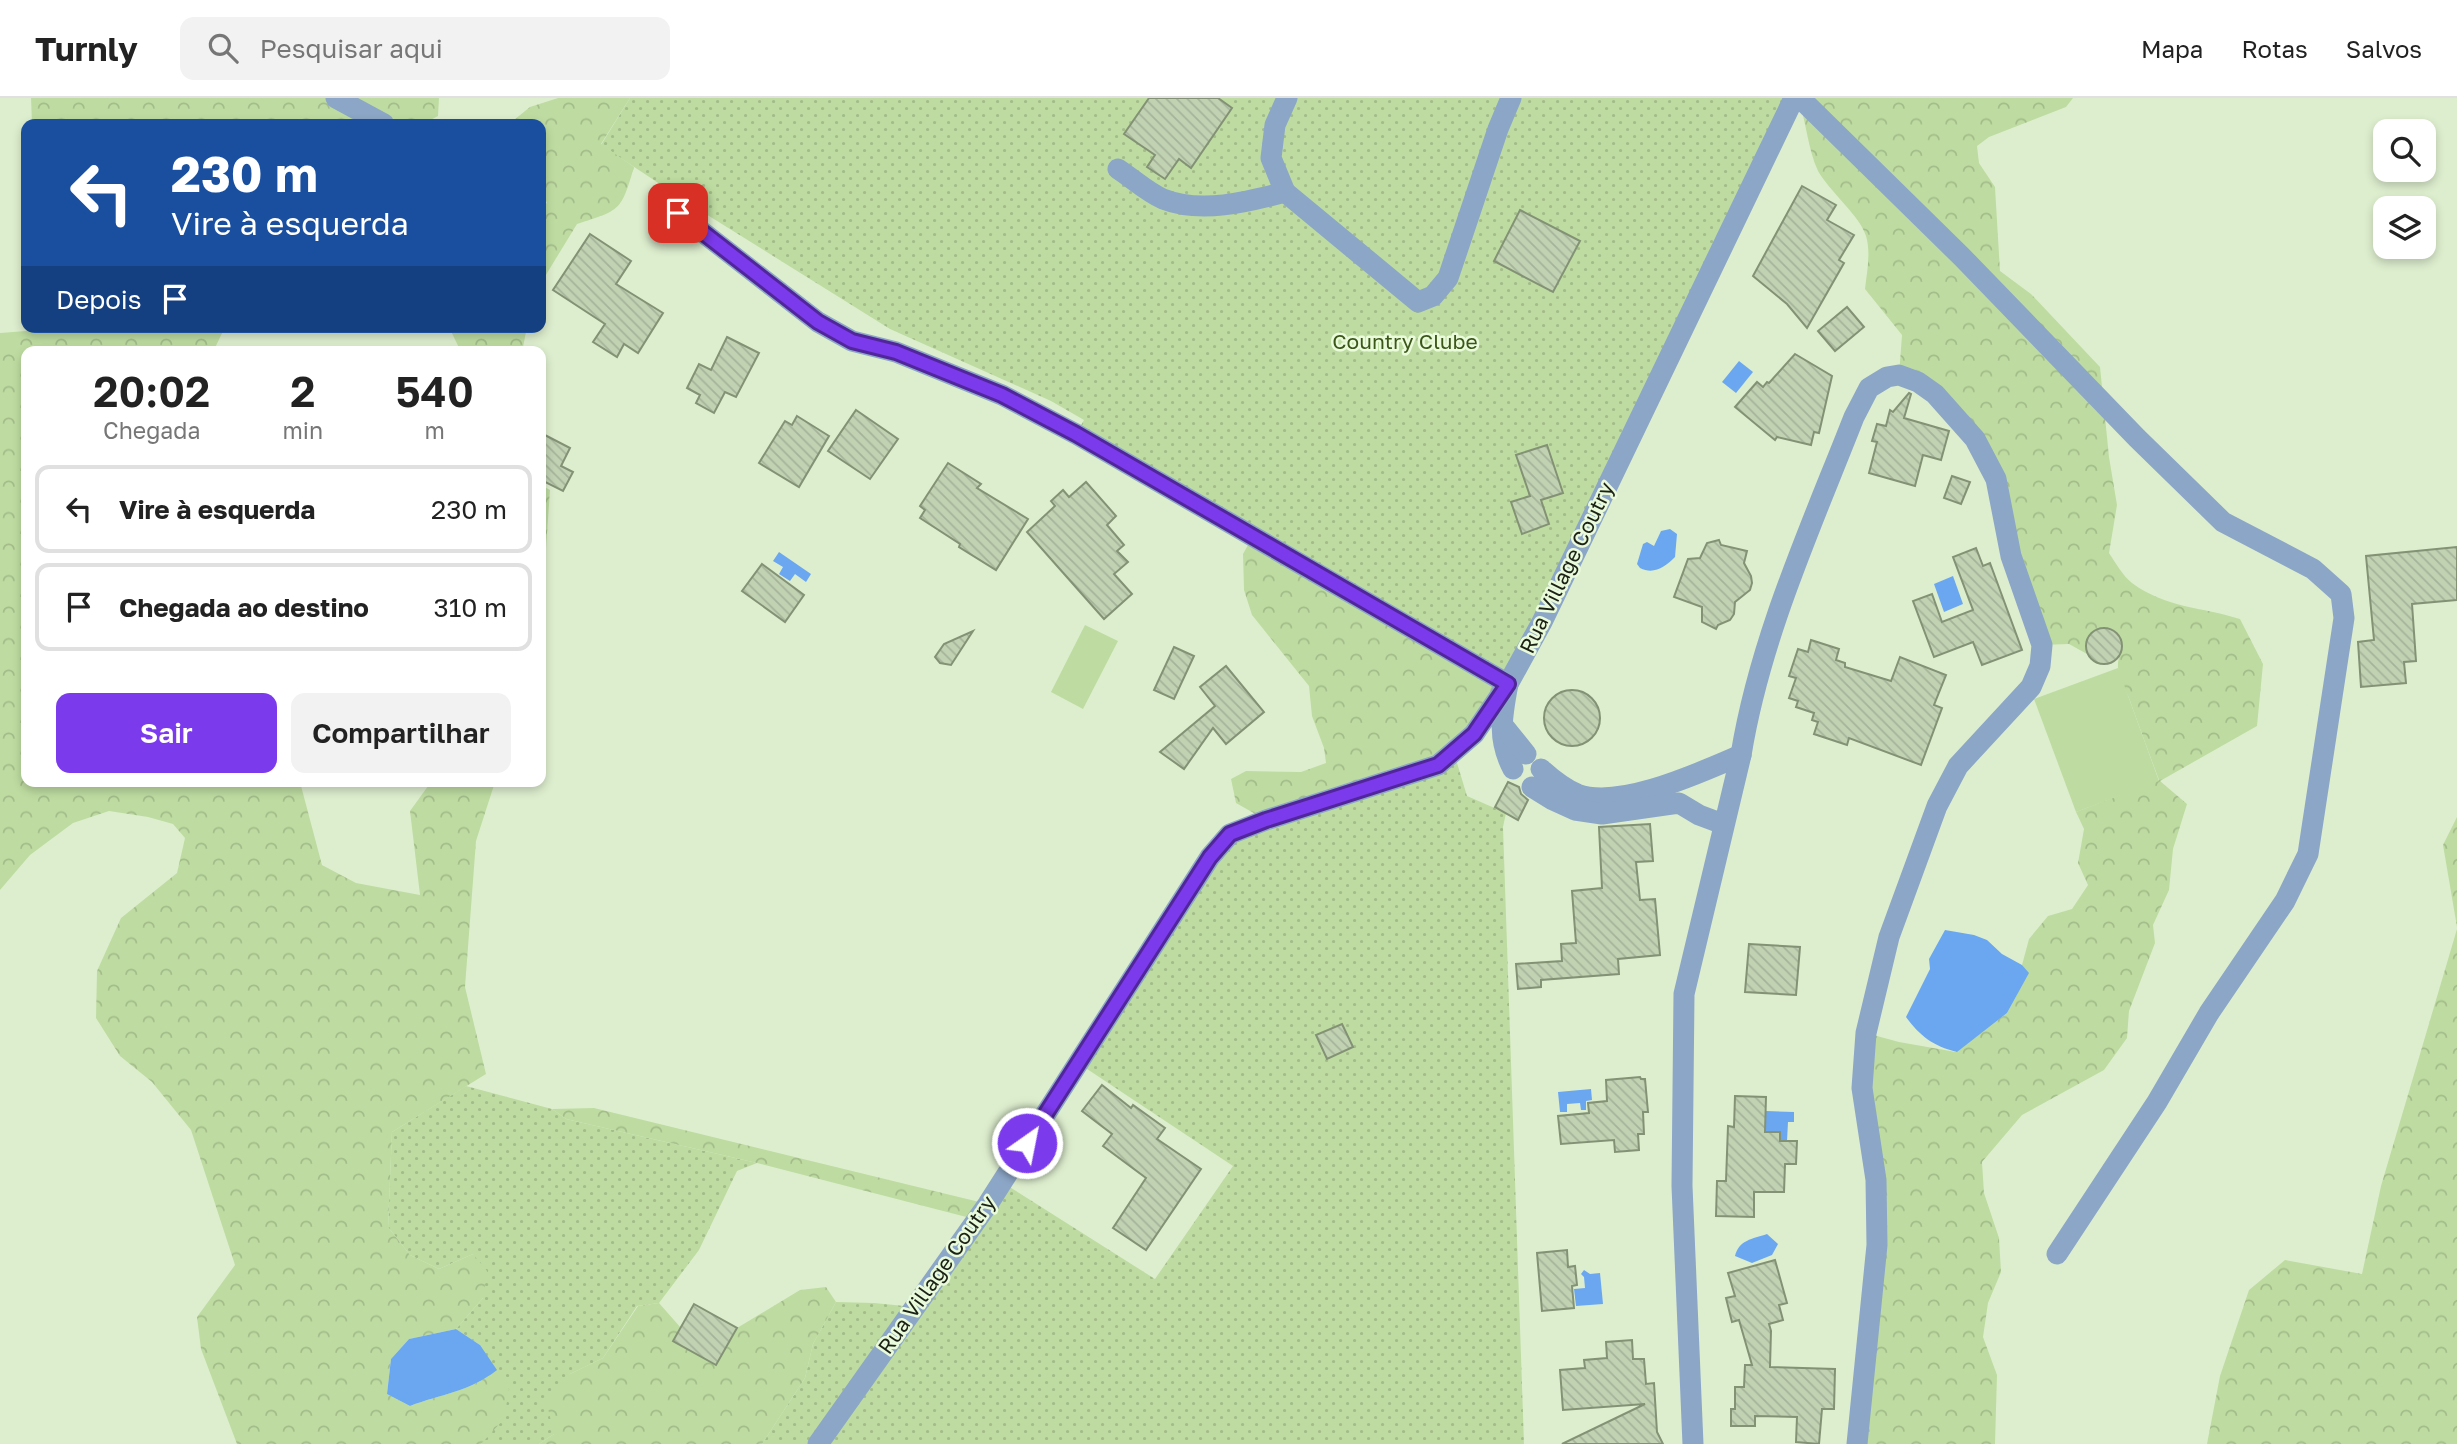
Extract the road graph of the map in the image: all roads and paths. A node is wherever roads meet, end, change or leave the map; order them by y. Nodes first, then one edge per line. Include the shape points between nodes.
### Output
1 (336, 98) edge
2 (1287, 98) edge
3 (1511, 98) edge
4 (1794, 98) edge
5 (1800, 98) edge
6 (375, 119) edge
7 (1118, 169) dead end
8 (1285, 192) junction
9 (678, 213) dead end
10 (1508, 684) junction
11 (1741, 755) junction
12 (1528, 770) junction
13 (1723, 824) junction
14 (2057, 1254) dead end
15 (818, 1444) edge
16 (1693, 1444) edge
17 (1857, 1444) edge

1 - 6 street
2 - 8 street via 1275,125 1271,158
3 - 8 street via 1448,278 1433,296 1418,302
4 - 10 street, Rua Village Coutry
5 - 14 street via 2223,522 2313,569 2342,594 2344,618 2308,854 2285,901
7 - 8 street via 1161,198 1186,206 1246,202
9 - 10 street via 818,322 852,341 896,352 1002,395
10 - 12 street via 1501,723 1504,754
10 - 15 street, Rua Village Coutry via 1474,734 1438,765 1230,834 1210,857 978,1220
11 - 12 street via 1685,779 1600,797 1579,795
11 - 13 street
11 - 17 street via 1746,721 1781,604 1854,417 1870,388 1887,377 1899,375 1918,382 1935,394 1975,439 1996,479 2011,556 2042,645 2031,687 1958,766 1937,806 1889,937 1866,1032 1862,1088 1876,1180 1877,1245
12 - 13 street via 1575,810 1602,814 1679,803
13 - 16 street via 1684,994 1682,1186

